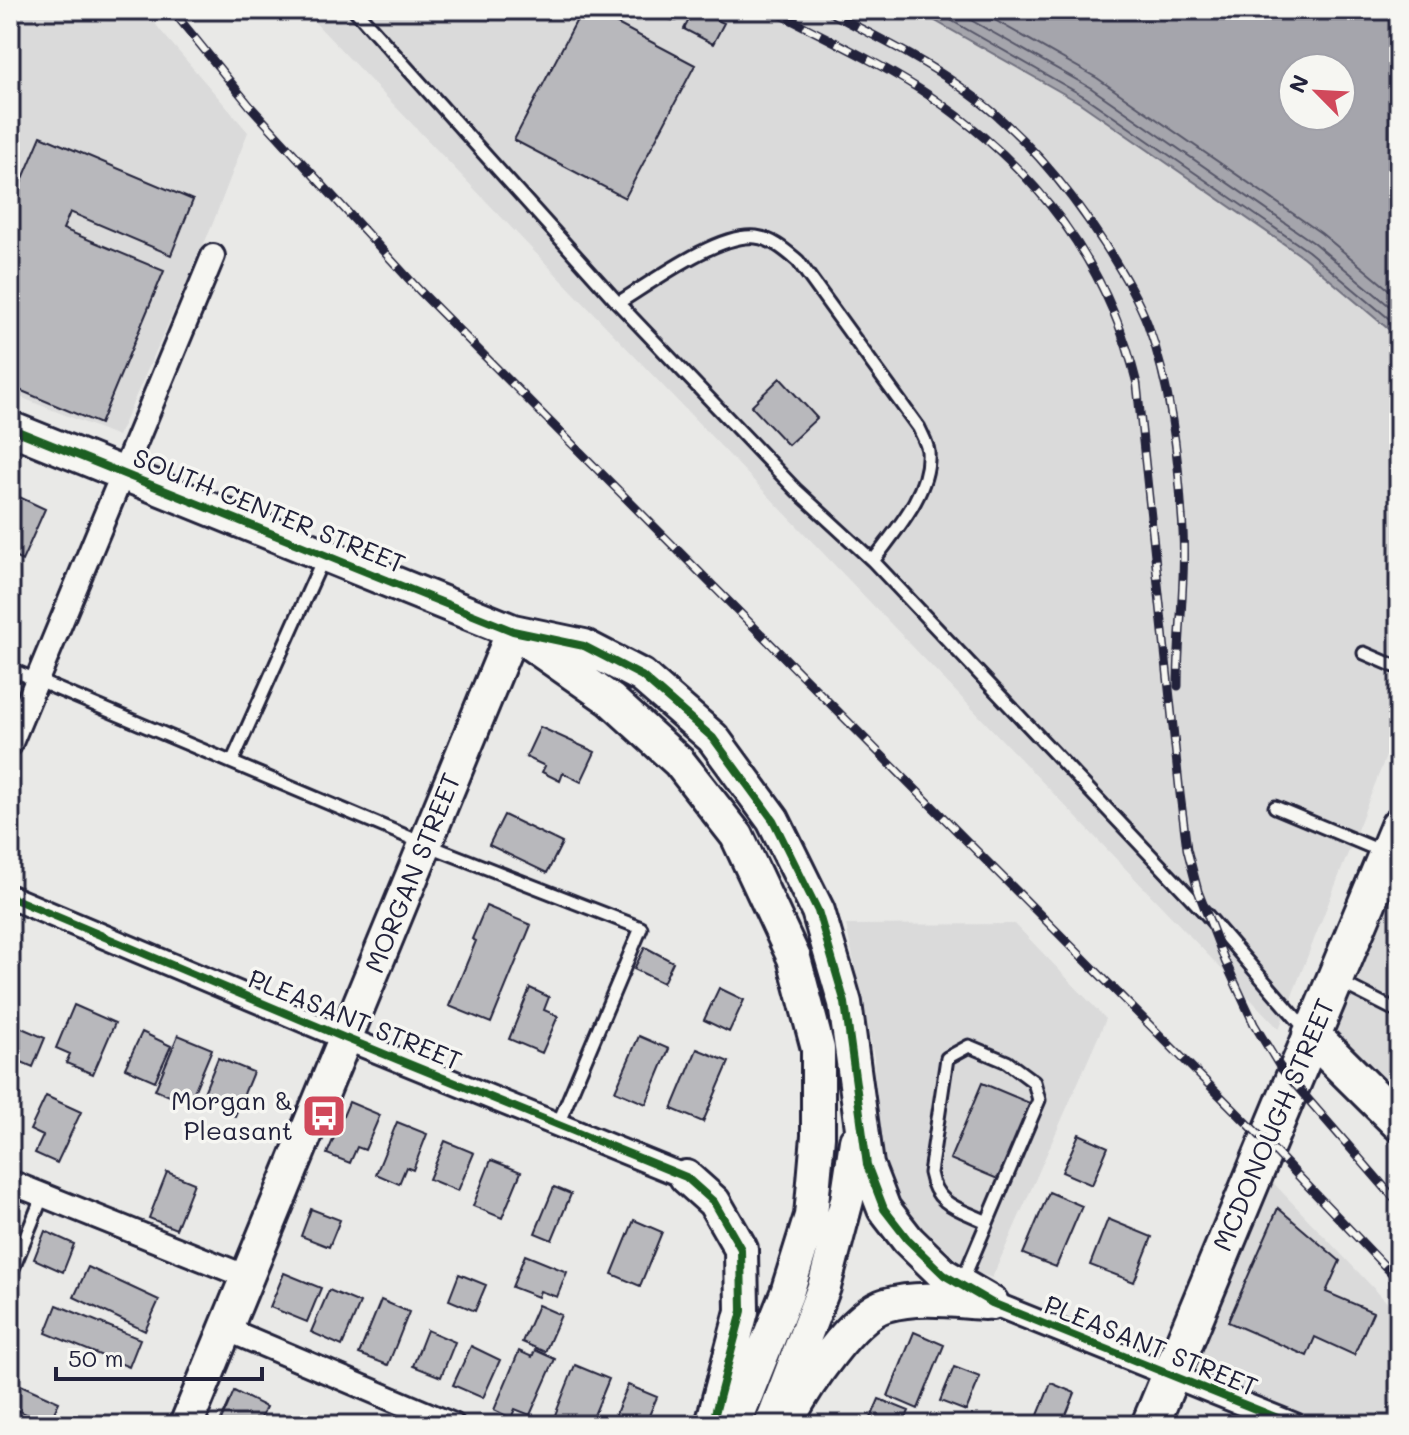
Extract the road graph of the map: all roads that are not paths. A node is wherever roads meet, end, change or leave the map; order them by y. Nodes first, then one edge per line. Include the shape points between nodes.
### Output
1 (355, 10) edge
2 (213, 256) dead end
3 (618, 303) junction
4 (10, 428) edge
5 (124, 473) junction
6 (324, 554) junction
7 (873, 561) junction
8 (513, 631) junction
9 (1364, 653) dead end
10 (1399, 668) edge
11 (10, 669) edge
12 (37, 680) junction
13 (10, 745) edge
14 (232, 762) junction
15 (1275, 807) dead end
16 (1393, 840) edge
17 (425, 844) junction
18 (10, 897) edge
19 (1334, 979) junction
20 (1399, 1012) edge
21 (1311, 1035) junction
22 (345, 1038) junction
23 (859, 1118) junction
24 (1399, 1122) edge
25 (558, 1124) junction
26 (686, 1177) joint
27 (10, 1182) edge
28 (43, 1195) junction
29 (987, 1222) junction
30 (10, 1276) edge
31 (247, 1277) junction
32 (961, 1285) junction
33 (992, 1303) junction
34 (226, 1329) junction
35 (1171, 1375) junction
36 (186, 1425) edge
37 (453, 1425) edge
38 (712, 1425) edge
39 (734, 1425) edge
40 (771, 1425) edge
41 (786, 1425) edge
42 (1150, 1425) edge
43 (1295, 1425) edge

1 - 3 lane
2 - 5 street
3 - 7 lane via 796,490
3 - 7 lane via 737,236 773,242 798,261 919,428 928,451 911,508
4 - 5 street, SOUTH CENTER STREET
5 - 6 street, SOUTH CENTER STREET
5 - 12 street
6 - 8 street, SOUTH CENTER STREET
6 - 14 lane
7 - 21 lane via 1207,915
8 - 17 street, MORGAN STREET
8 - 23 street via 584,646 642,676 713,738 773,820 818,911 845,1003
8 - 39 street via 611,700 679,762 737,836 794,958 818,1049 811,1216 787,1293
9 - 10 lane
11 - 12 lane
12 - 13 street
12 - 14 lane
14 - 17 lane
15 - 16 lane
16 - 19 main road, MCDONOUGH STREET
17 - 22 street, MORGAN STREET
17 - 25 lane via 641,928
18 - 22 street, PLEASANT STREET
19 - 20 lane
19 - 21 main road, MCDONOUGH STREET
21 - 24 main road
21 - 35 main road, MCDONOUGH STREET
22 - 25 street, PLEASANT STREET
22 - 31 street, MORGAN STREET
23 - 32 street via 867,1165 884,1209 935,1267
23 - 40 street via 847,1200 824,1287
25 - 26 street, PLEASANT STREET
26 - 38 street via 714,1202 741,1249 742,1311
27 - 28 street
28 - 30 lane
28 - 31 street
29 - 29 lane via 1039,1100 1034,1082 1007,1062 969,1046 947,1058 930,1173 933,1189 945,1202
29 - 32 lane
31 - 34 street, MORGAN STREET
32 - 33 street
33 - 35 street, PLEASANT STREET
33 - 41 street via 918,1299 882,1306 843,1337
34 - 36 street, MORGAN STREET
34 - 37 street
35 - 42 main road, MCDONOUGH STREET
35 - 43 street, PLEASANT STREET

